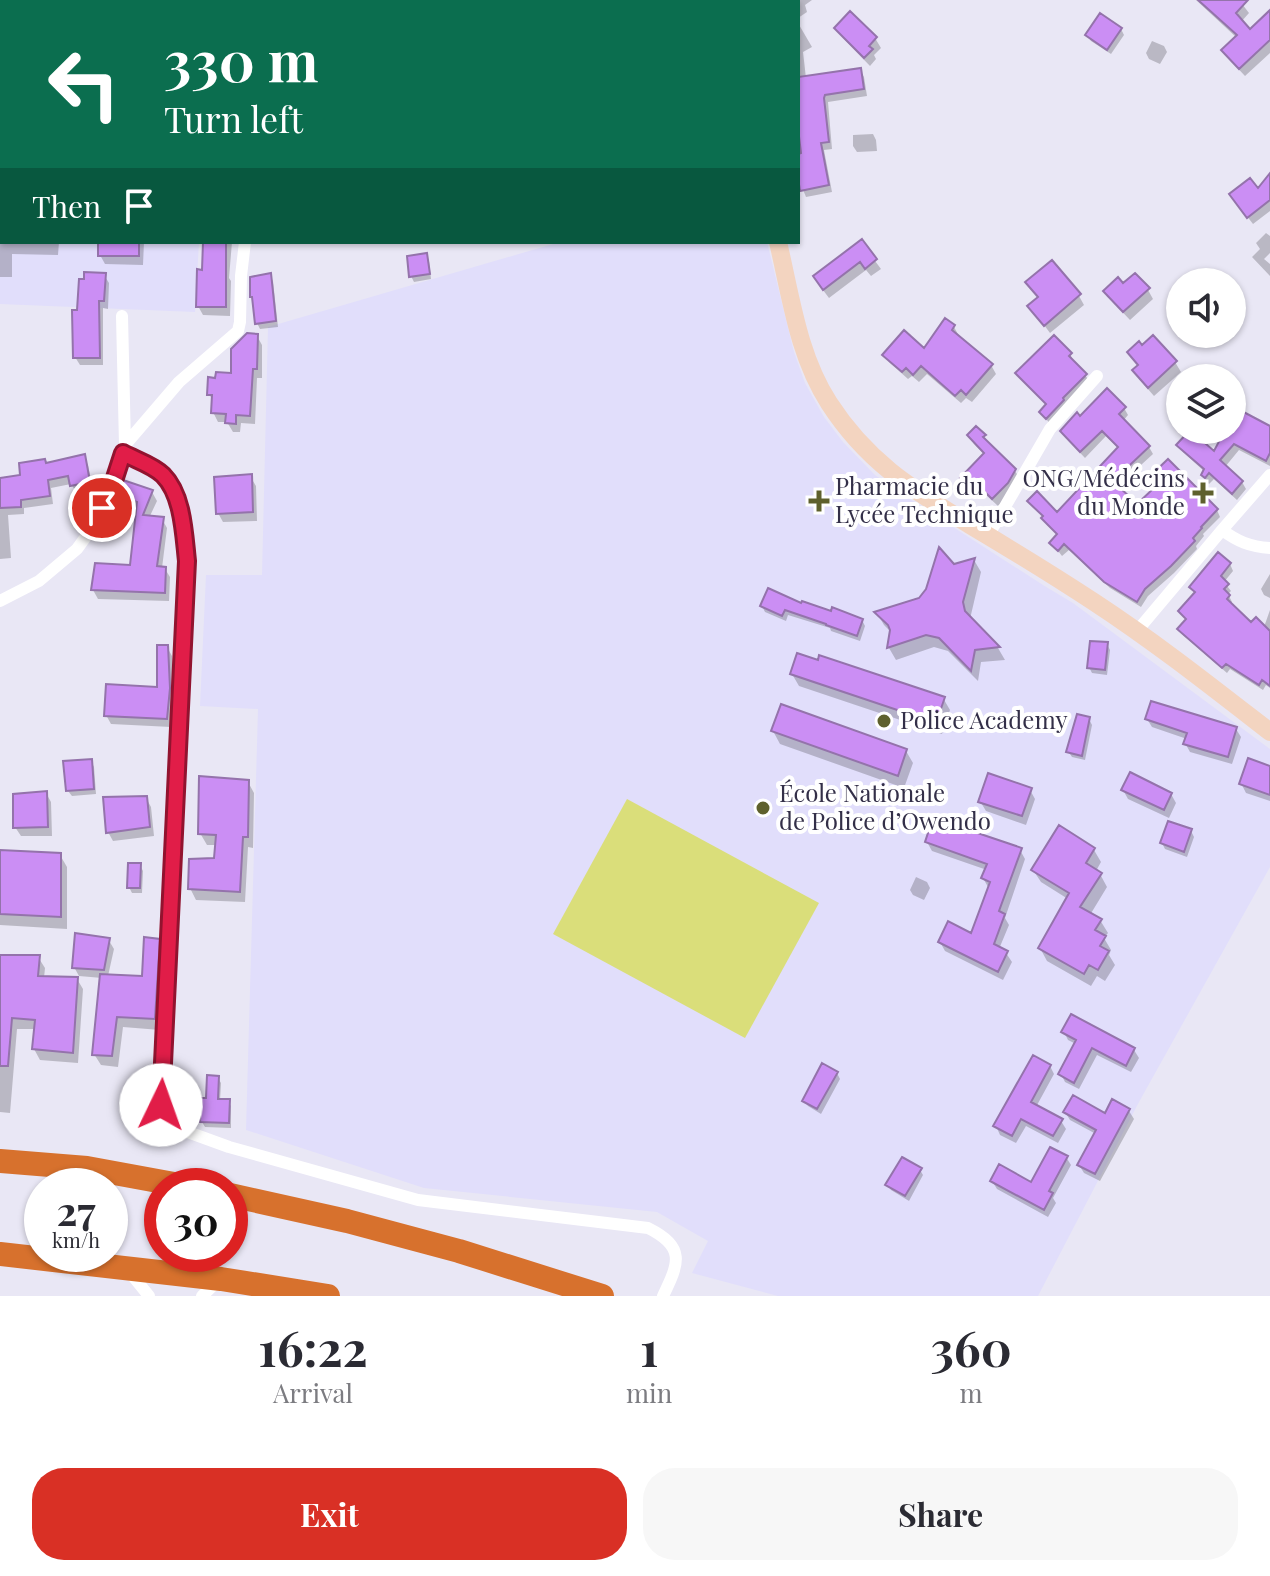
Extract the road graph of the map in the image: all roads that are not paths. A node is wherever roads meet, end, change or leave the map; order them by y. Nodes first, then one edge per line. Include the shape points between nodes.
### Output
1 (245, 244) edge
2 (778, 244) edge
3 (122, 316) dead end
4 (1097, 376) dead end
5 (124, 449) junction
6 (1270, 475) edge
7 (1222, 530) junction
8 (988, 536) junction
9 (1270, 548) edge
10 (0, 601) edge
11 (1137, 631) junction
12 (1270, 732) edge
13 (0, 1161) edge
14 (144, 1178) edge
15 (248, 1199) edge
16 (0, 1254) edge
17 (24, 1256) edge
18 (128, 1267) edge
19 (128, 1270) edge
20 (221, 1279) junction
21 (149, 1296) edge
22 (202, 1296) edge
23 (328, 1296) edge
24 (602, 1296) edge
25 (663, 1296) edge

1 - 5 street via 238,331 179,382
2 - 8 street via 806,356 821,390 850,432 884,467
3 - 5 street
4 - 8 street via 1050,429
5 - 10 street via 110,493 77,549 39,581
5 - 25 street via 165,476 178,501 187,561 161,1105 170,1120 229,1147 418,1200 648,1228 662,1235 676,1256 676,1269
6 - 7 street
7 - 9 street via 1253,547
7 - 11 street
8 - 11 street
11 - 12 street
13 - 14 highway
15 - 24 highway via 459,1251
16 - 17 highway
18 - 20 highway
19 - 21 street
20 - 22 street
20 - 23 highway

